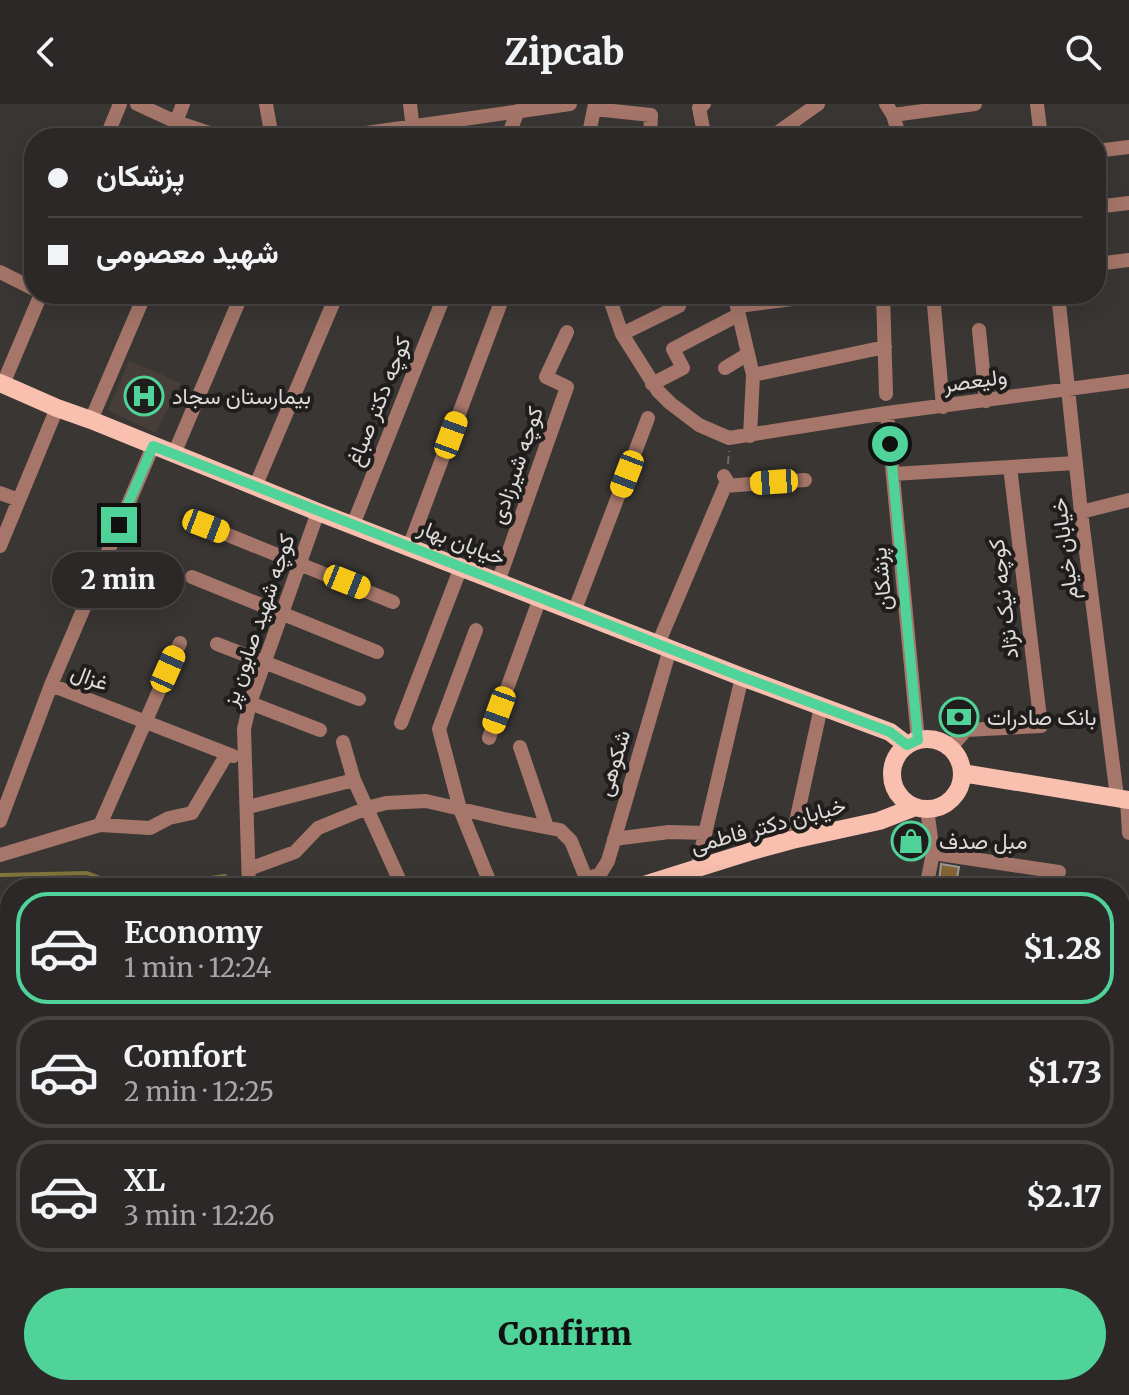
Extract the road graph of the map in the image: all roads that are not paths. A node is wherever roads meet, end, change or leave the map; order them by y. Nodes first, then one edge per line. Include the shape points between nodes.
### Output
1 (120, 104) edge
2 (137, 104) edge
3 (183, 104) edge
4 (266, 104) edge
5 (410, 104) edge
6 (570, 104) edge
7 (818, 104) edge
8 (975, 104) edge
9 (1037, 104) edge
10 (701, 106) edge
11 (594, 107) edge
12 (890, 110) edge
13 (518, 111) junction
14 (176, 122) junction
15 (110, 128) edge
16 (194, 128) edge
17 (270, 128) edge
18 (413, 128) edge
19 (434, 128) edge
20 (511, 128) edge
21 (590, 128) edge
22 (650, 128) edge
23 (704, 128) edge
24 (784, 128) edge
25 (1040, 128) edge
26 (1129, 147) edge
27 (1106, 150) edge
28 (1129, 203) edge
29 (1106, 206) edge
30 (1129, 260) edge
31 (1106, 263) edge
32 (0, 272) edge
33 (24, 284) edge
34 (37, 304) edge
35 (141, 304) edge
36 (238, 304) edge
37 (333, 304) edge
38 (441, 304) edge
39 (500, 304) edge
40 (612, 304) edge
41 (739, 304) edge
42 (775, 304) edge
43 (883, 304) edge
44 (934, 304) edge
45 (1059, 304) edge
46 (679, 306) dead end
47 (742, 310) junction
48 (979, 330) dead end
49 (567, 332) dead end
50 (622, 334) junction
51 (885, 347) junction
52 (748, 354) junction
53 (725, 368) dead end
54 (753, 375) junction
55 (1129, 381) edge
56 (2, 383) edge
57 (652, 384) junction
58 (1068, 389) junction
59 (886, 394) dead end
60 (986, 401) junction
61 (943, 407) junction
62 (57, 408) junction
63 (887, 413) junction
64 (648, 418) dead end
65 (91, 420) junction
66 (750, 436) junction
67 (153, 446) junction
68 (174, 454) junction
69 (1076, 463) junction
70 (1010, 467) junction
71 (893, 474) junction
72 (805, 480) dead end
73 (255, 487) junction
74 (0, 493) edge
75 (19, 500) junction
76 (1129, 500) edge
77 (318, 512) junction
78 (1081, 512) junction
79 (353, 525) junction
80 (206, 526) dead end
81 (0, 546) edge
82 (409, 547) junction
83 (300, 563) junction
84 (461, 567) junction
85 (192, 577) dead end
86 (498, 582) junction
87 (540, 598) junction
88 (393, 602) dead end
89 (574, 612) junction
90 (282, 613) junction
91 (476, 630) dead end
92 (180, 643) dead end
93 (217, 644) dead end
94 (664, 647) junction
95 (377, 652) dead end
96 (264, 662) junction
97 (742, 677) junction
98 (51, 685) junction
99 (359, 699) dead end
100 (250, 703) junction
101 (821, 707) junction
102 (145, 722) junction
103 (401, 723) dead end
104 (320, 730) dead end
105 (489, 738) dead end
106 (343, 742) dead end
107 (912, 743) junction
108 (520, 747) dead end
109 (950, 748) junction
110 (227, 754) junction
111 (247, 762) junction
112 (962, 773) junction
113 (354, 780) junction
114 (1124, 799) edge
115 (248, 807) junction
116 (367, 808) junction
117 (921, 808) junction
118 (460, 809) junction
119 (0, 821) edge
120 (100, 825) junction
121 (547, 827) junction
122 (705, 833) junction
123 (1129, 833) edge
124 (614, 839) junction
125 (792, 840) junction
126 (933, 853) junction
127 (0, 855) edge
128 (697, 868) junction
129 (249, 869) junction
130 (1059, 872) dead end
131 (249, 878) edge
132 (398, 878) edge
133 (488, 878) edge
134 (586, 878) edge
135 (595, 878) edge
136 (666, 878) edge
137 (928, 878) edge

1 - 15 street
2 - 14 street
3 - 14 street
4 - 17 street
5 - 18 street
6 - 13 street
7 - 24 street
8 - 12 street
9 - 25 street
10 - 23 street
11 - 21 street
11 - 22 street via 651,115
13 - 19 street
13 - 20 street
14 - 16 street
26 - 27 street
28 - 29 street
30 - 31 street
32 - 33 street
34 - 56 street
35 - 65 street
36 - 68 street
37 - 73 street
38 - 79 street, کوچه دکتر صباغ
39 - 82 street
40 - 50 street
41 - 47 street
42 - 47 street
43 - 51 street
44 - 61 street
45 - 58 street, خیابان خیام
46 - 50 street
47 - 52 street
47 - 57 street via 673,349 683,368
48 - 60 street
49 - 86 street, کوچه شیرزادی via 546,377 567,387
50 - 57 street
51 - 54 street
51 - 59 street
52 - 53 street
52 - 54 street
54 - 66 street
55 - 58 street, ولیعصر
56 - 62 main road, خیابان بهار
57 - 66 street, ولیعصر via 699,425 729,438
58 - 60 street, ولیعصر
58 - 69 street, خیابان خیام
60 - 61 street, ولیعصر
61 - 63 street, ولیعصر
62 - 65 main road, خیابان بهار
62 - 75 street
63 - 66 street, ولیعصر
63 - 71 street, پزشکان
64 - 89 street
65 - 67 main road, خیابان بهار
67 - 68 main road, خیابان بهار
67 - 98 street
68 - 73 main road, خیابان بهار
69 - 70 street
69 - 78 street, خیابان خیام
70 - 71 street
70 - 109 street, کوچه نیک نژاد via 1041,726 966,730
71 - 107 street, پزشکان
72 - 94 street, شکوهی via 725,481
73 - 77 main road, خیابان بهار
74 - 75 street
75 - 81 street
76 - 78 street
77 - 79 main road, خیابان بهار
77 - 83 street, کوچه شهید صابون پز
78 - 114 street, خیابان خیام
79 - 82 main road, خیابان بهار
80 - 83 street
82 - 84 main road, خیابان بهار
83 - 88 street
83 - 90 street, کوچه شهید صابون پز
84 - 86 main road, خیابان بهار
84 - 103 street
85 - 90 street
86 - 87 main road, خیابان بهار
87 - 89 main road, خیابان بهار
87 - 105 street
89 - 94 main road, خیابان بهار
90 - 95 street
90 - 96 street, کوچه شهید صابون پز
91 - 118 street via 439,729
92 - 102 street
93 - 96 street
94 - 97 main road, خیابان بهار
94 - 124 street, شکوهی
96 - 99 street
96 - 100 street, کوچه شهید صابون پز
97 - 101 main road, خیابان بهار
97 - 122 street
98 - 102 street, غزال
98 - 119 street
100 - 104 street
100 - 111 street, کوچه شهید صابون پز via 244,729
101 - 107 main road, خیابان بهار
101 - 125 street
102 - 110 street, غزال
102 - 120 street
106 - 113 street
107 - 109 main road via 938,741
107 - 117 main road via 894,763 892,780 904,801
108 - 121 street
109 - 112 main road
110 - 111 street, غزال
110 - 120 street via 192,813 150,828
111 - 115 street, کوچه شهید صابون پز
112 - 114 main road
112 - 117 main road via 952,799 936,808
113 - 115 street
113 - 116 street
114 - 123 street, خیابان خیام
115 - 129 street, کوچه شهید صابون پز
116 - 118 street via 426,801
116 - 129 street via 318,828 295,852
116 - 132 street
117 - 125 main road, خیابان دکتر فاطمی
117 - 126 street
118 - 121 street
118 - 133 street
120 - 127 street
121 - 134 street via 571,841
122 - 124 street
122 - 128 street
124 - 135 street, شکوهی via 608,861
125 - 128 main road, خیابان دکتر فاطمی
126 - 130 street
126 - 137 street
128 - 136 main road, خیابان دکتر فاطمی
129 - 131 street, کوچه شهید صابون پز

